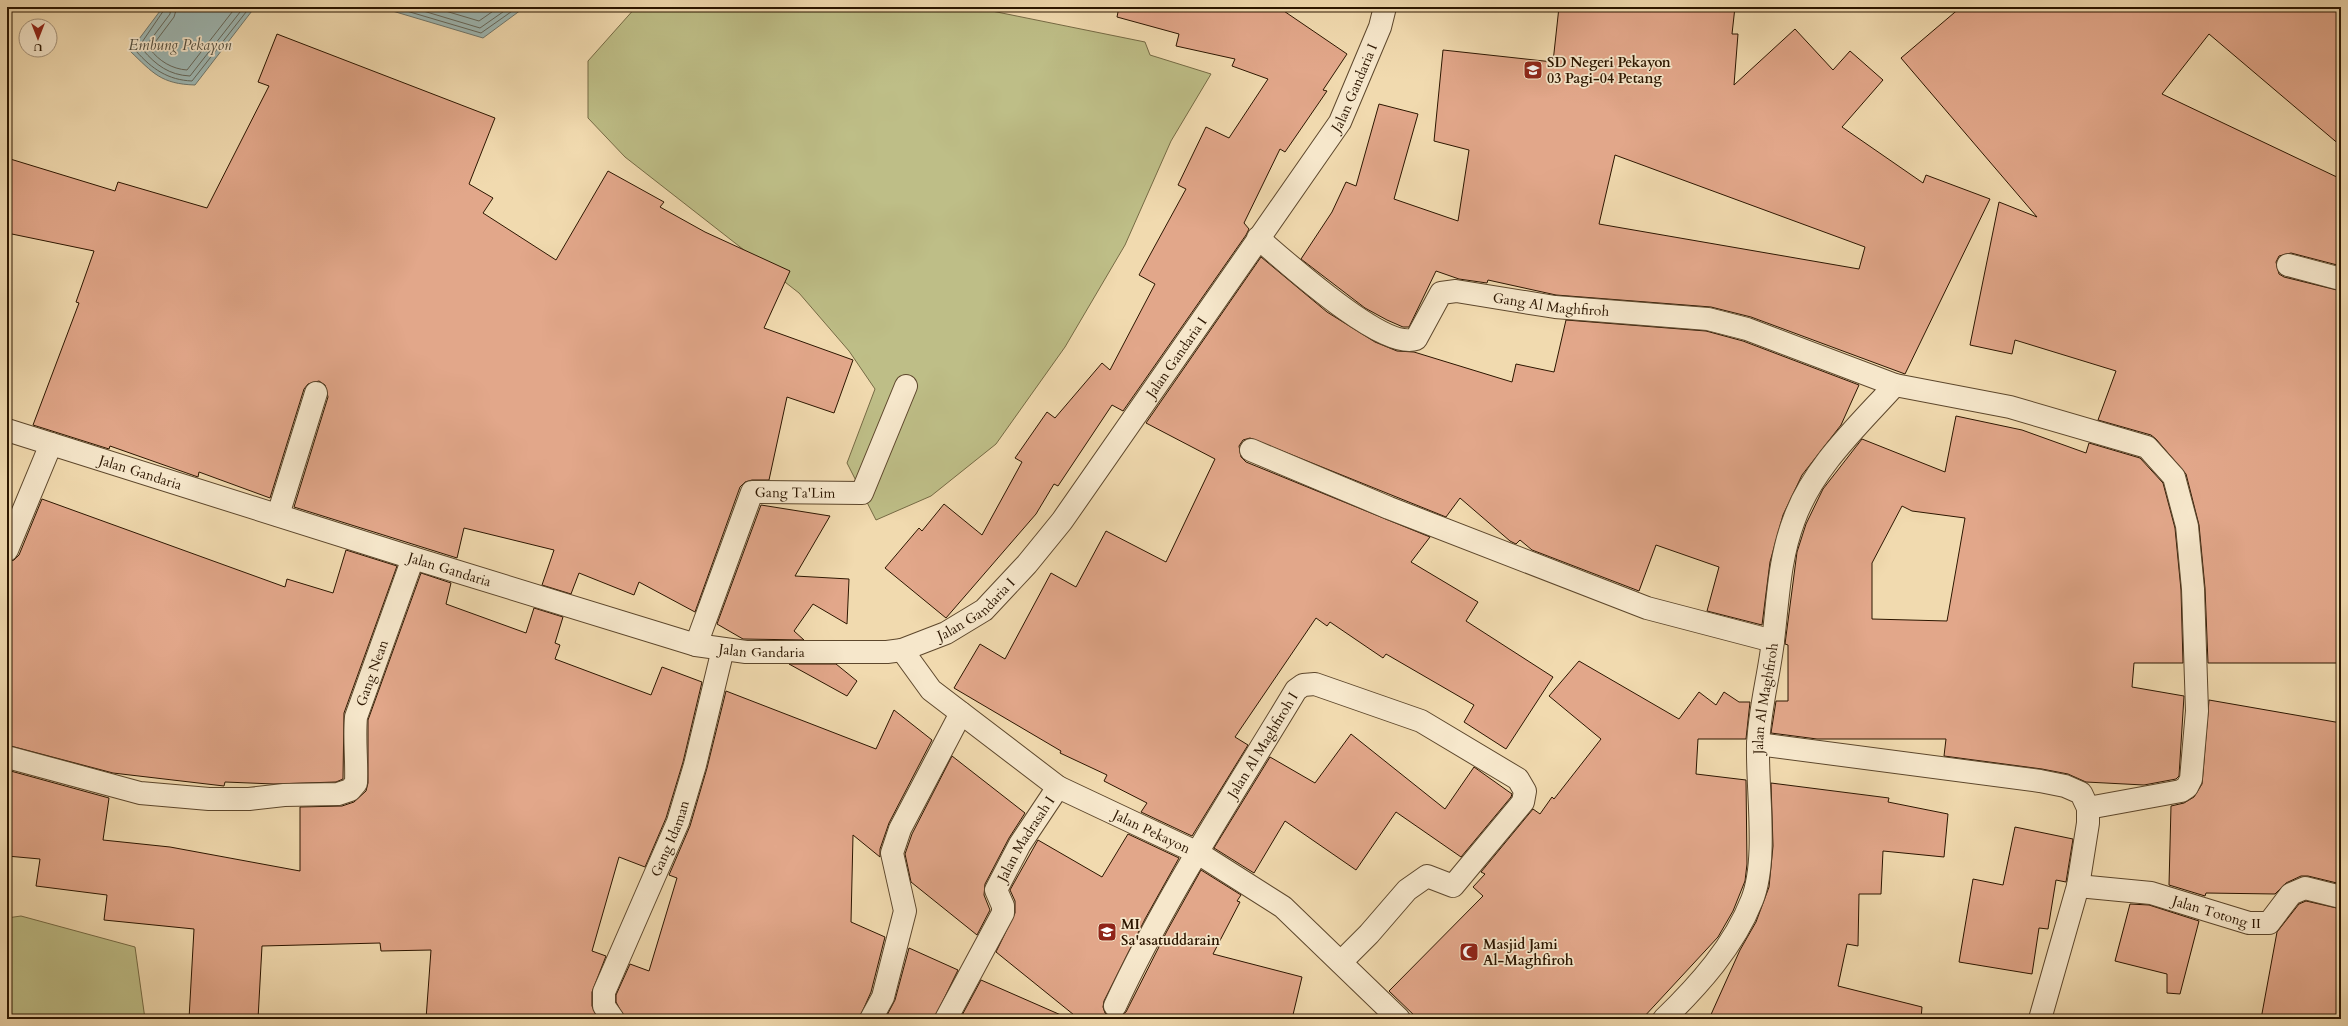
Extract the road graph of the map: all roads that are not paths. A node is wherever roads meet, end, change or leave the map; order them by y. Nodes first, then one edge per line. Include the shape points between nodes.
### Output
1 (1385, 7) edge
2 (1258, 238) junction
3 (2288, 265) dead end
4 (2341, 279) edge
5 (1895, 385) junction
6 (906, 386) dead end
7 (316, 393) dead end
8 (7, 430) edge
9 (51, 444) junction
10 (1251, 450) dead end
11 (278, 515) junction
12 (7, 550) edge
13 (413, 558) junction
14 (1773, 641) junction
15 (696, 645) junction
16 (722, 649) junction
17 (902, 650) junction
18 (961, 713) junction
19 (1758, 744) junction
20 (7, 757) edge
21 (1058, 787) junction
22 (2088, 808) junction
23 (1198, 853) junction
24 (2078, 886) junction
25 (2341, 897) edge
26 (1341, 962) junction
27 (1115, 1006) dead end
28 (613, 1019) edge
29 (872, 1019) edge
30 (946, 1019) edge
31 (1399, 1019) edge
32 (1664, 1019) edge
33 (2040, 1019) edge

1 - 2 street, Jalan Gandaria I via 1380,27 1340,122
2 - 5 street, Gang Al Maghfiroh via 1347,312 1402,341 1416,339 1441,293 1456,291 1555,307 1708,319 1747,329
2 - 17 street, Jalan Gandaria I via 1062,521 1027,564 984,610 946,633
3 - 4 street
5 - 14 street, Jalan Al Maghfiroh via 1822,467 1794,519 1780,572
5 - 22 street via 2010,407 2147,447 2174,477 2187,526 2193,589 2197,711 2191,779 2187,787 2181,791
6 - 15 street, Gang Ta'Lim via 862,493 752,492
7 - 11 street
8 - 9 street, Jalan Gandaria
9 - 11 street, Jalan Gandaria
9 - 12 street
10 - 14 street via 1389,508 1648,608
11 - 13 street, Jalan Gandaria
13 - 15 street, Jalan Gandaria
13 - 20 street, Gang Nean via 356,717 356,782 350,790 338,794 284,795 249,800 140,793
14 - 19 street, Jalan Al Maghfiroh
15 - 16 street, Jalan Gandaria
16 - 17 street, Jalan Gandaria via 746,652 870,654
16 - 28 street, Gang Idaman via 695,765 678,822 604,992 604,1006
17 - 18 street, Jalan Pekayon via 931,690
18 - 21 street, Jalan Pekayon
18 - 29 street via 900,829 892,853 905,911 883,997
19 - 22 street via 2065,786 2081,793
19 - 32 street, Jalan Al Maghfiroh via 1760,869 1753,899 1728,947
21 - 23 street, Jalan Pekayon
21 - 30 street, Jalan Madrasah I via 1020,844 996,890 1003,906 1003,913
22 - 24 street
23 - 26 street, Jalan Pekayon via 1283,907
23 - 26 street, Jalan Al Maghfiroh I via 1296,690 1303,685 1315,684 1421,721 1518,779 1525,791 1523,802 1453,886 1427,876 1407,890
23 - 27 street, Jalan Al Maghfiroh I via 1139,955
24 - 25 street, Jalan Totong II via 2151,893 2249,923 2269,923 2291,894 2304,888
24 - 33 street
26 - 31 street, Jalan Pekayon

